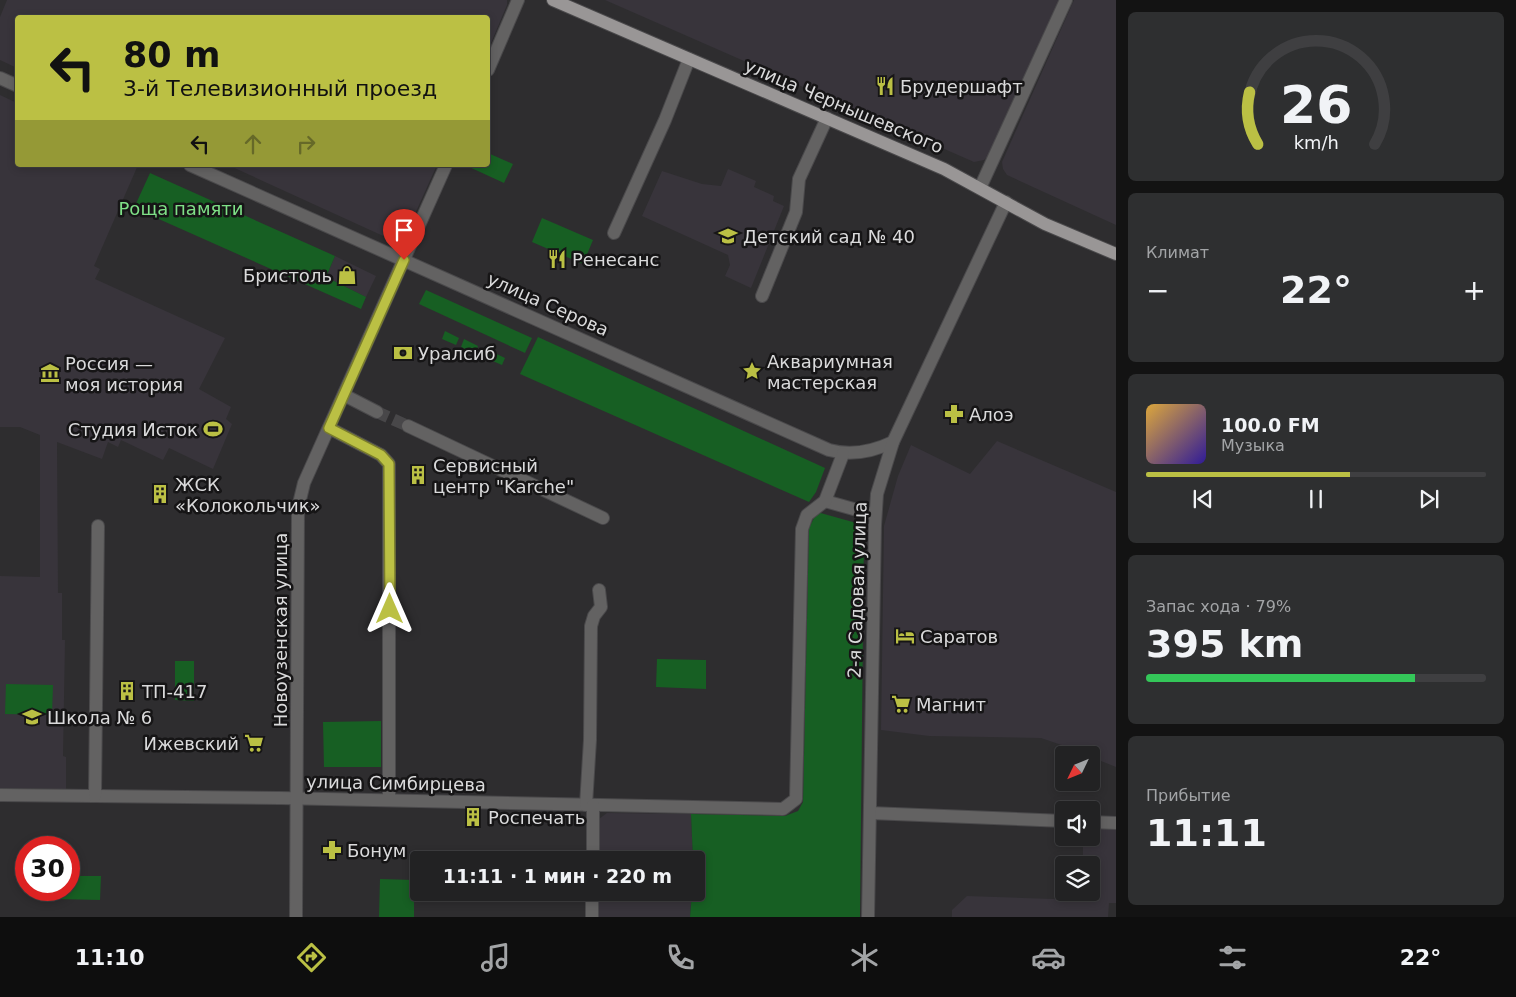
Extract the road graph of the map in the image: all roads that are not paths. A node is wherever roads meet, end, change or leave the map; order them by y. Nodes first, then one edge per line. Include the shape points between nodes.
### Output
1 (518, 0) edge
2 (553, 0) edge
3 (1066, 0) edge
4 (689, 59) junction
5 (490, 65) edge
6 (0, 78) edge
7 (15, 85) edge
8 (827, 118) junction
9 (195, 167) edge
10 (445, 167) edge
11 (980, 188) junction
12 (1006, 202) junction
13 (614, 233) dead end
14 (1116, 254) edge
15 (404, 260) junction
16 (762, 296) dead end
17 (344, 396) junction
18 (377, 412) tunnel mouth
19 (408, 426) tunnel mouth
20 (329, 428) junction
21 (894, 442) junction
22 (843, 454) junction
23 (825, 501) junction
24 (875, 515) junction
25 (604, 518) dead end
26 (98, 526) dead end
27 (599, 590) dead end
28 (0, 795) edge
29 (95, 796) junction
30 (297, 799) junction
31 (389, 800) junction
32 (590, 805) junction
33 (790, 806) joint
34 (870, 813) junction
35 (1055, 821) edge
36 (1100, 822) edge
37 (1116, 823) edge
38 (593, 851) edge
39 (592, 901) edge
40 (296, 917) edge
41 (592, 917) edge
42 (868, 917) edge

1 - 5 street
2 - 4 main road, улица Чернышевского
3 - 11 street
4 - 8 main road, улица Чернышевского
4 - 13 street
6 - 7 street
8 - 11 main road, улица Чернышевского
8 - 16 street via 798,180 796,212
9 - 15 street, улица Серова
10 - 15 street, Новоузенская улица
11 - 12 main road, улица Чернышевского
12 - 14 main road, улица Чернышевского via 1045,224
12 - 21 street, 2-я Садовая улица
15 - 17 street, Новоузенская улица
15 - 22 street, улица Серова
17 - 18 street
17 - 20 street, Новоузенская улица
19 - 25 street
20 - 30 street, Новоузенская улица via 304,483 298,508
20 - 31 street via 381,455 389,464
21 - 22 street, улица Серова via 879,449
21 - 24 street, 2-я Садовая улица via 877,494
22 - 23 street, 2-я Садовая улица
23 - 24 street
23 - 33 street, 2-я Садовая улица via 808,515 802,528 796,799
24 - 34 street, 2-я Садовая улица
26 - 29 street
27 - 32 street via 600,607 591,626
28 - 29 street, улица Симбирцева
29 - 30 street, улица Симбирцева
30 - 31 street, улица Симбирцева
30 - 40 street, Новоузенская улица
31 - 32 street, улица Симбирцева
32 - 33 street, улица Симбирцева via 774,809
32 - 38 street
34 - 35 street
34 - 42 street, 2-я Садовая улица
36 - 37 street
39 - 41 street

